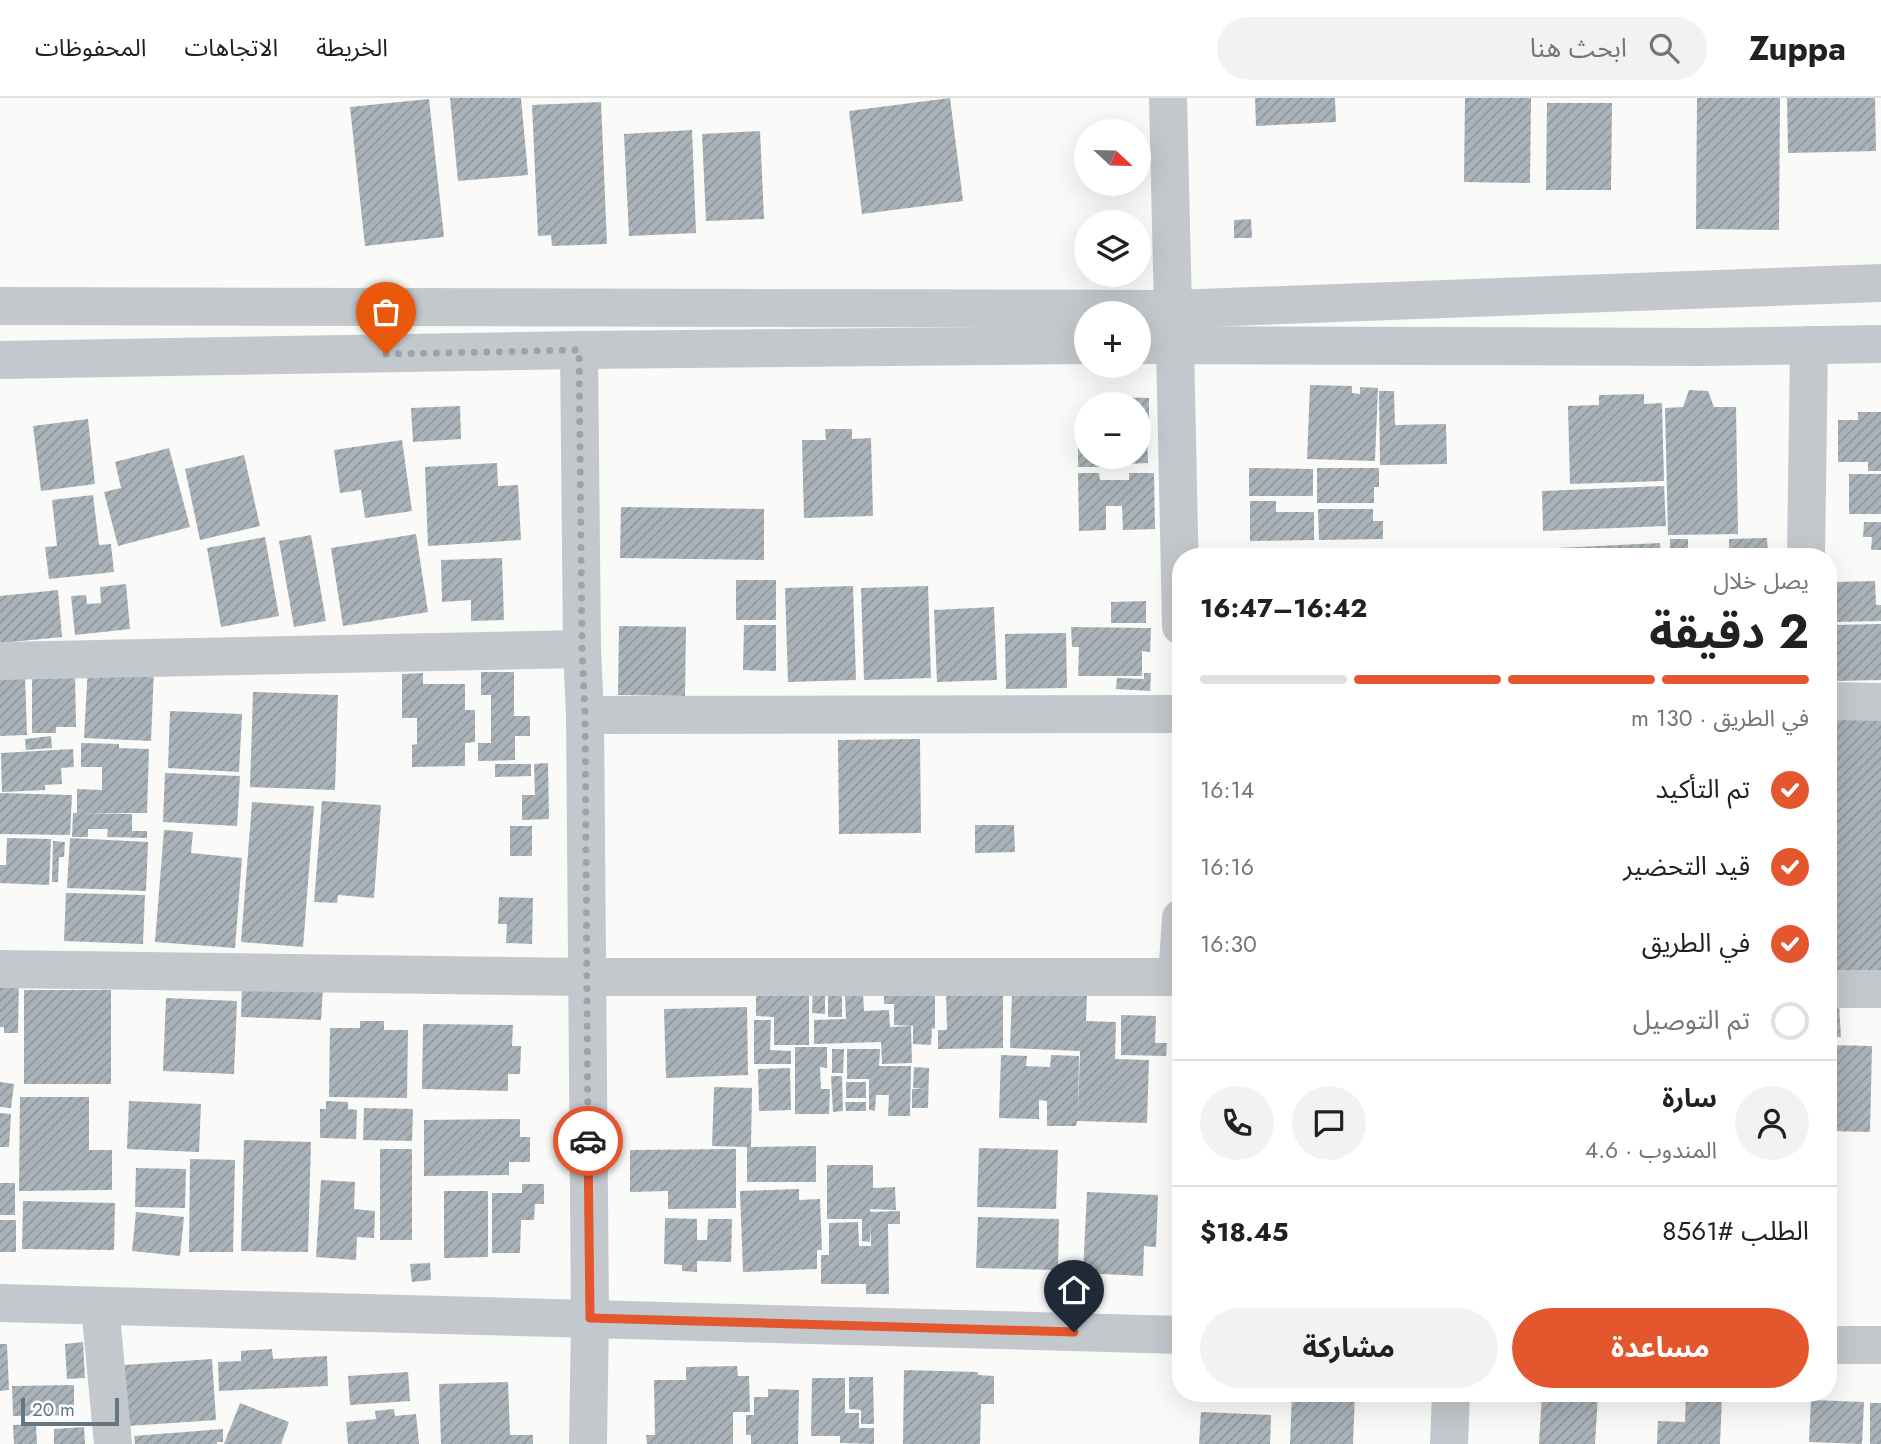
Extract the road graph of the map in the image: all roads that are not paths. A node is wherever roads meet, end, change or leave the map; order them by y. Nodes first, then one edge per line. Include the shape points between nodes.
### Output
1 (1168, 98) edge
2 (1881, 283) edge
3 (0, 306) edge
4 (1162, 333) edge
5 (1881, 344) edge
6 (1074, 345) edge
7 (1809, 345) junction
8 (579, 350) junction
9 (0, 360) edge
10 (1176, 548) edge
11 (1806, 548) edge
12 (582, 649) junction
13 (0, 661) edge
14 (1837, 701) edge
15 (1881, 702) edge
16 (1172, 714) edge
17 (585, 715) junction
18 (0, 969) edge
19 (1172, 977) edge
20 (586, 978) junction
21 (1837, 989) edge
22 (1881, 989) edge
23 (0, 1303) edge
24 (100, 1306) junction
25 (590, 1318) junction
26 (1172, 1335) edge
27 (1837, 1345) edge
28 (1881, 1345) edge
29 (1451, 1402) edge
30 (113, 1444) edge
31 (588, 1444) edge
32 (1449, 1444) edge

1 - 4 street
2 - 4 street
3 - 4 street
4 - 7 street via 1703,347
4 - 10 street
5 - 7 street
6 - 8 street
7 - 11 street
8 - 9 street
8 - 12 street
12 - 13 street
12 - 17 street
14 - 15 street
16 - 17 street
17 - 20 street
18 - 20 street
19 - 20 street
20 - 25 street
21 - 22 street
23 - 24 street
24 - 25 street
24 - 30 street
25 - 26 street
25 - 31 street
27 - 28 street
29 - 32 street

